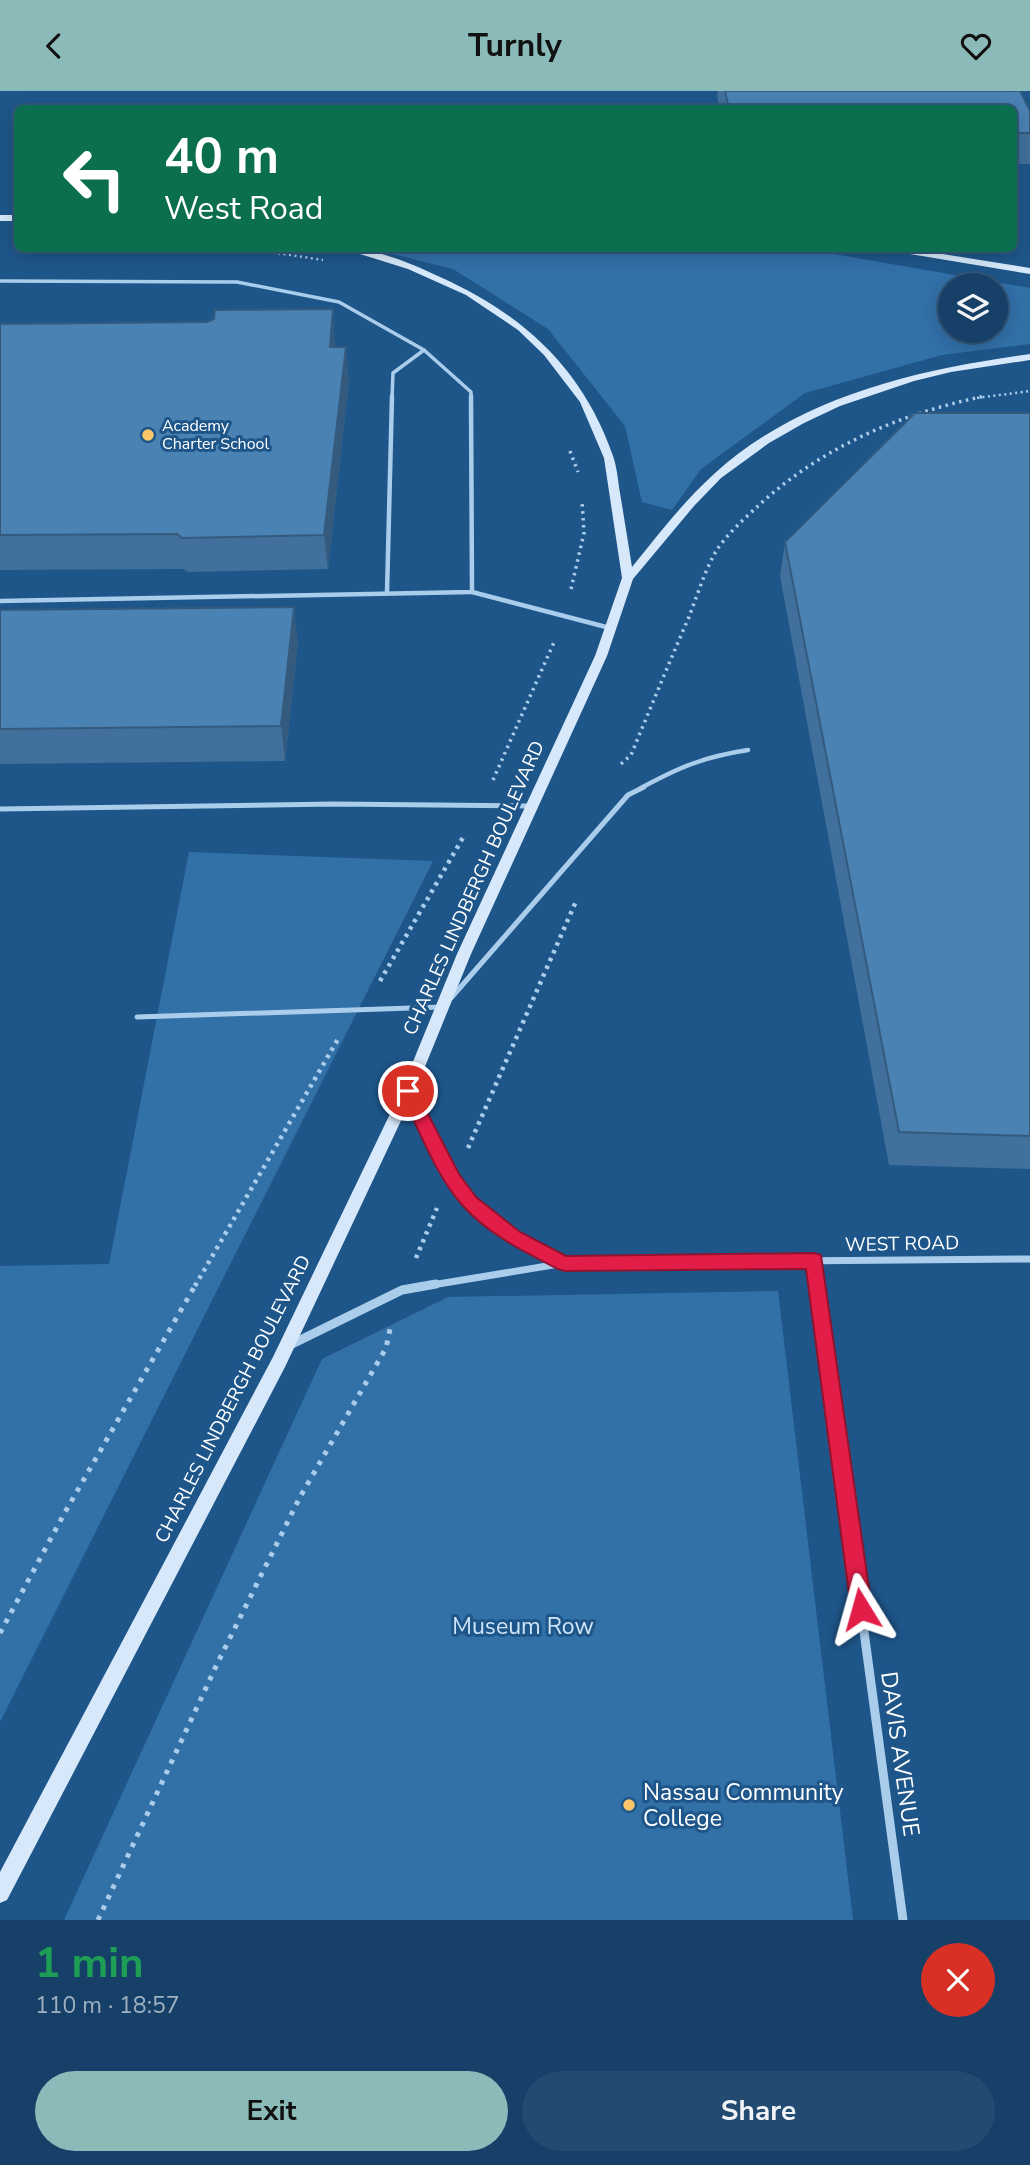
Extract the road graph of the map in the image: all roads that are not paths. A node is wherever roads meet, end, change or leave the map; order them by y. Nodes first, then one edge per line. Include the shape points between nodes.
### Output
1 (358, 252) edge
2 (916, 252) edge
3 (1030, 271) edge
4 (0, 281) edge
5 (424, 350) junction
6 (1030, 357) edge
7 (628, 578) junction
8 (472, 592) junction
9 (387, 593) junction
10 (0, 601) edge
11 (610, 628) junction
12 (748, 750) dead end
13 (532, 806) junction
14 (0, 809) edge
15 (443, 1007) junction
16 (137, 1017) dead end
17 (408, 1091) junction
18 (1030, 1259) edge
19 (814, 1261) junction
20 (565, 1263) junction
21 (284, 1347) junction
22 (0, 1893) edge
23 (903, 1920) edge

1 - 7 street, CHARLES LINDBERGH BOULEVARD via 411,267 469,293 521,328 547,353 585,401 609,458
2 - 3 street
4 - 5 lane via 237,282 283,289 339,302
5 - 8 lane via 471,392
5 - 9 lane via 393,373
6 - 7 street via 967,365 900,381 792,423 731,465
7 - 11 street, CHARLES LINDBERGH BOULEVARD
8 - 9 lane
8 - 11 lane
9 - 10 lane
11 - 13 street, CHARLES LINDBERGH BOULEVARD
12 - 15 lane via 687,764 628,795
13 - 14 lane
13 - 15 street, CHARLES LINDBERGH BOULEVARD
15 - 16 lane
15 - 17 street, CHARLES LINDBERGH BOULEVARD
17 - 20 street, WEST ROAD via 453,1179 470,1202 513,1238
17 - 21 street, CHARLES LINDBERGH BOULEVARD
18 - 19 street, WEST ROAD
19 - 20 street, WEST ROAD
19 - 23 street, DAVIS AVENUE
20 - 21 street, WEST ROAD via 402,1290
21 - 22 street, CHARLES LINDBERGH BOULEVARD

